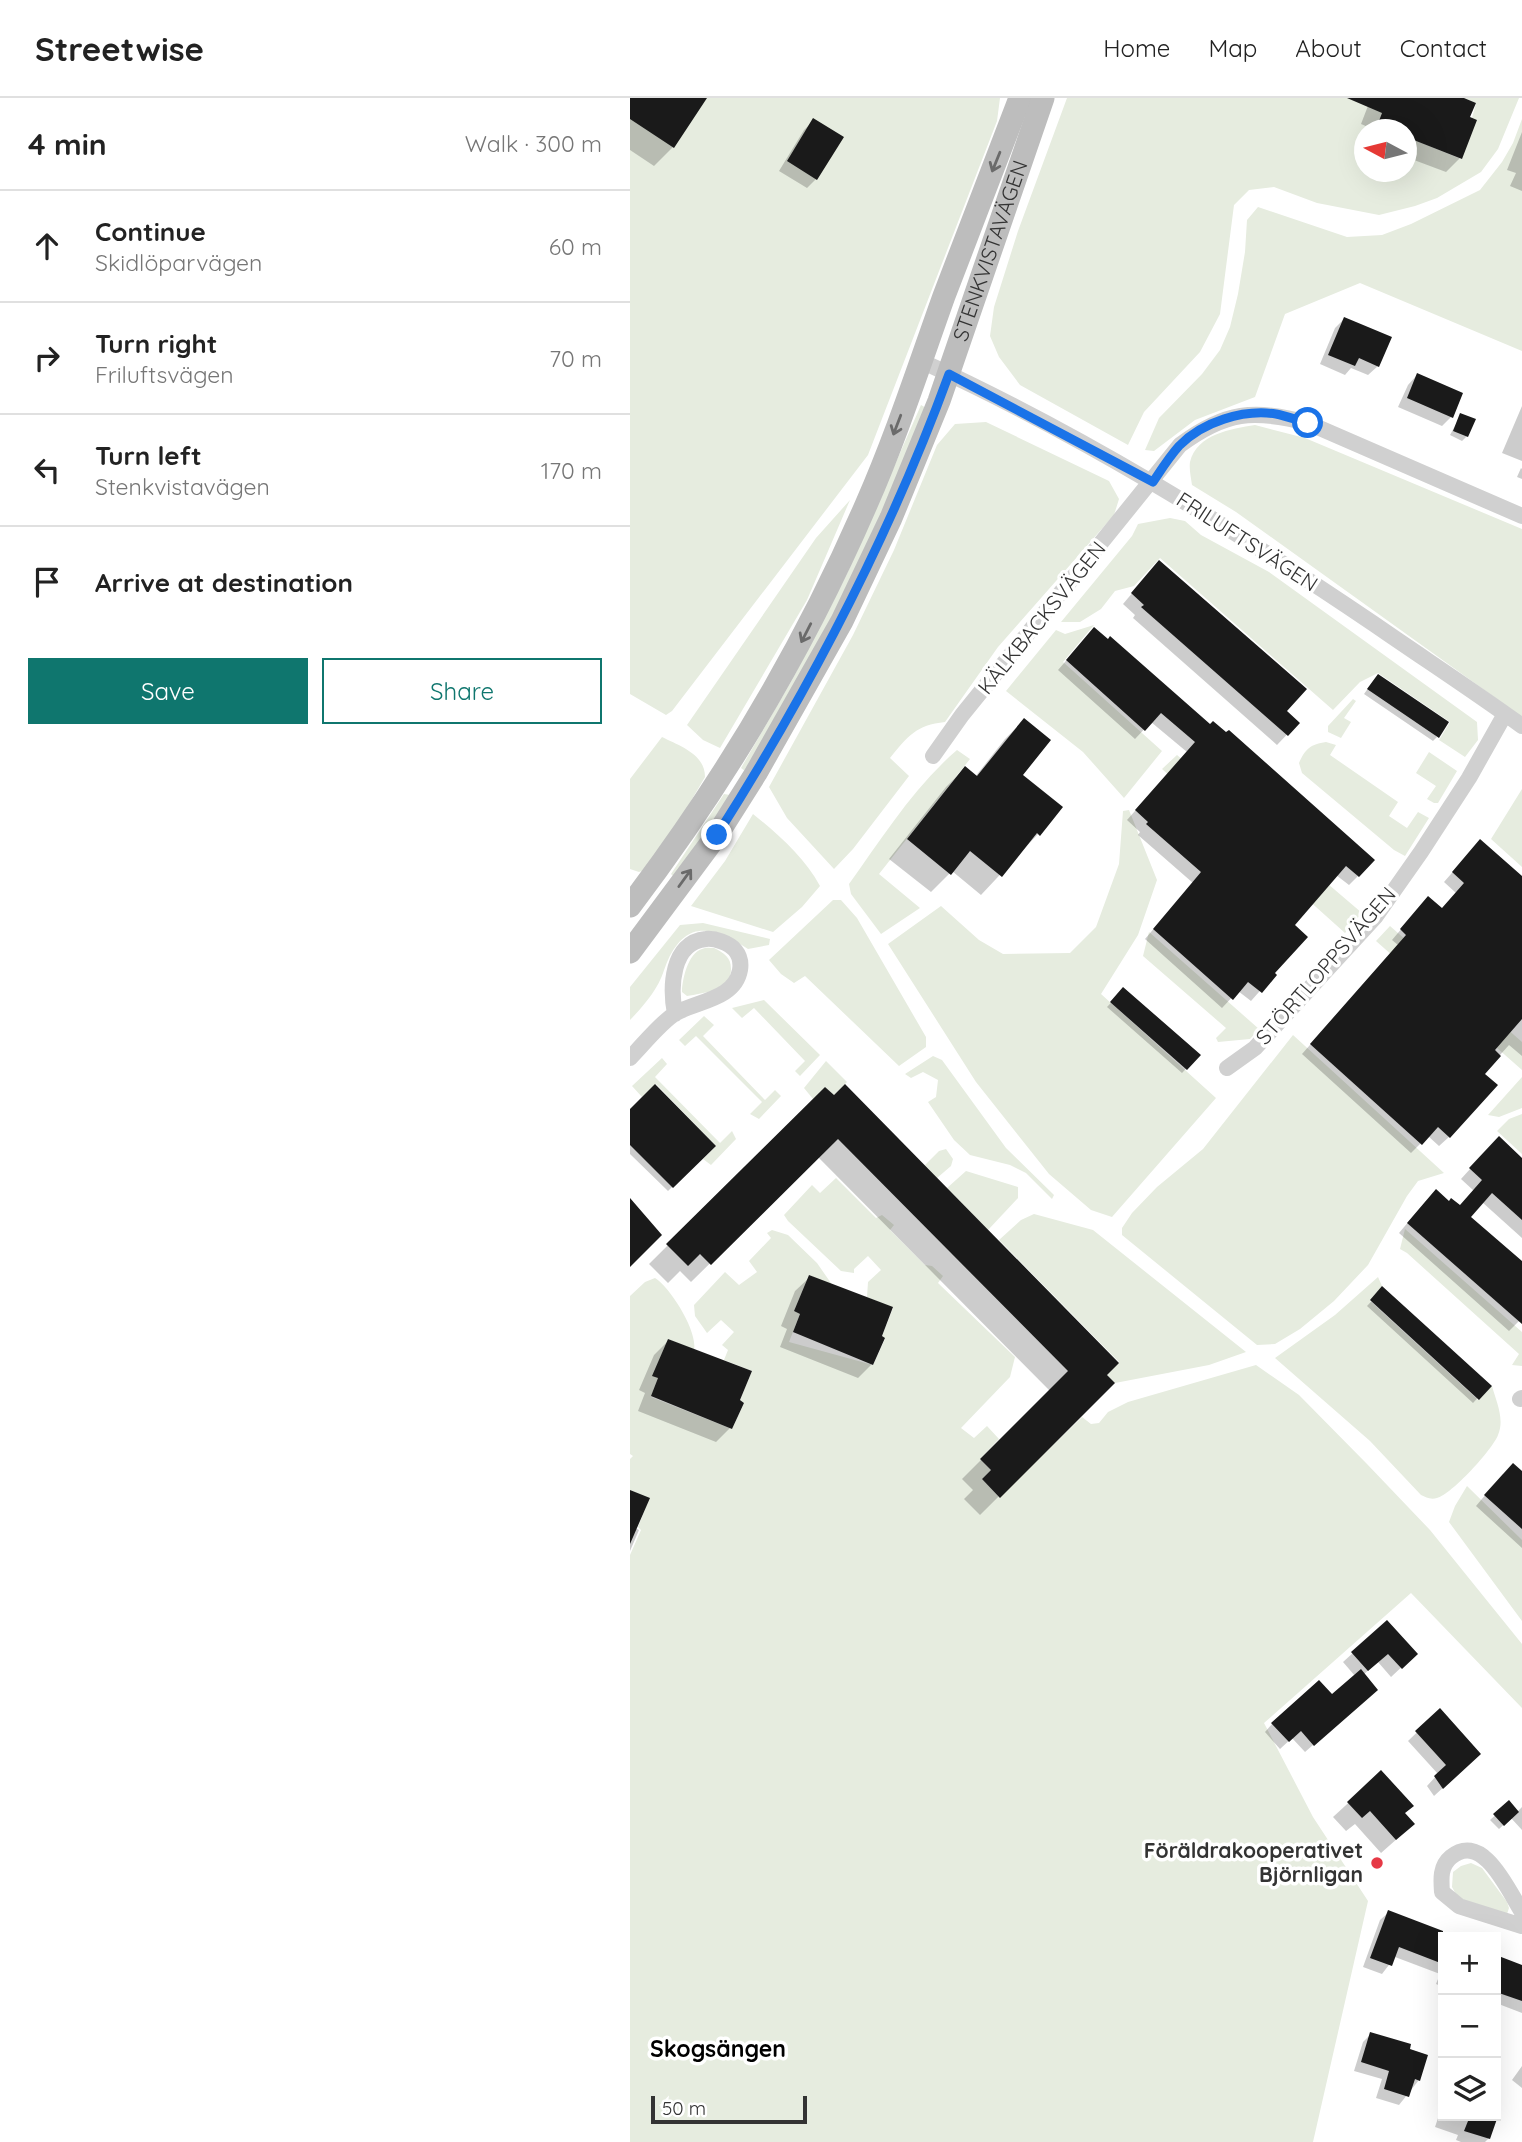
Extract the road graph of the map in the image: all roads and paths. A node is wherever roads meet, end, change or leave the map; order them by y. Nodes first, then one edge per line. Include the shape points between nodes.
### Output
1 (1020, 98) edge
2 (1043, 98) edge
3 (921, 361) junction
4 (949, 374) junction
5 (1153, 482) junction
6 (1522, 516) edge
7 (1505, 714) junction
8 (1522, 726) edge
9 (933, 756) dead end
10 (634, 895) edge
11 (662, 910) junction
12 (630, 952) edge
13 (675, 1014) junction
14 (630, 1058) edge
15 (1227, 1068) dead end
16 (1522, 1912) edge
17 (1522, 1926) edge

1 -> 3 main road, STENKVISTAVÄGEN
2 - 4 main road, STENKVISTAVÄGEN
3 - 4 street, FRILUFTSVÄGEN
3 -> 10 main road, STENKVISTAVÄGEN via 867,503 800,645 734,757 682,835
4 - 5 street, FRILUFTSVÄGEN
11 -> 4 main road, STENKVISTAVÄGEN via 757,773 842,621 891,518
5 - 6 street, KÄLKBACKSVÄGEN via 1180,445 1202,429 1224,419 1275,414 1308,423
5 - 7 street, FRILUFTSVÄGEN via 1263,550
5 - 9 street, KÄLKBACKSVÄGEN
7 - 8 street, FRILUFTSVÄGEN
7 - 15 street, STÖRTLOPPSVÄGEN via 1469,778 1376,916 1255,1048
10 - 11 main road
11 - 12 main road, STENKVISTAVÄGEN
13 - 13 street via 673,980 686,948 710,938 735,950 741,964 732,987
13 - 14 street
16 - 17 street via 1487,1858 1474,1850 1461,1850 1448,1859 1440,1875 1442,1892 1459,1906

